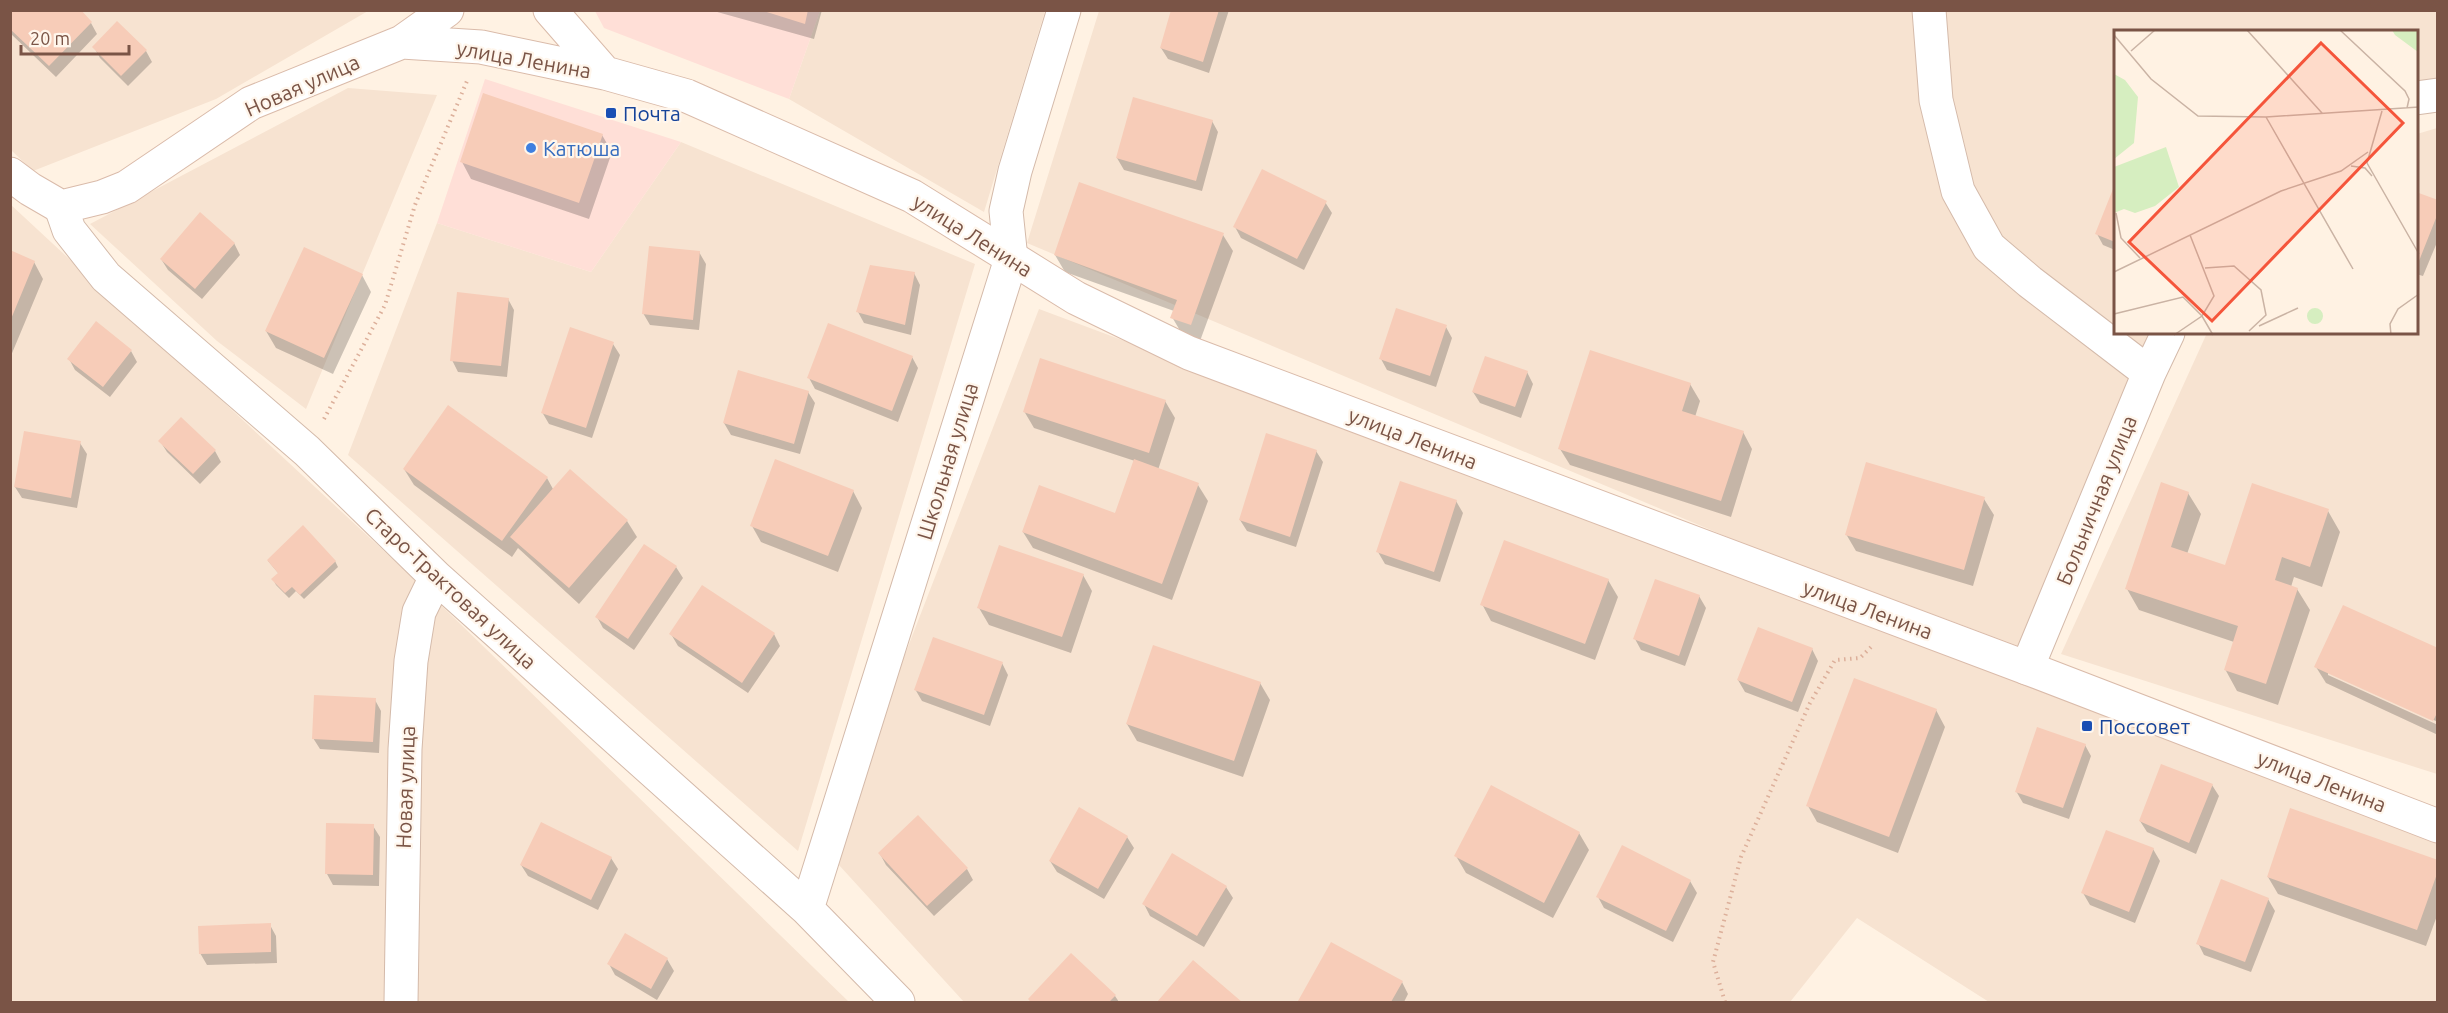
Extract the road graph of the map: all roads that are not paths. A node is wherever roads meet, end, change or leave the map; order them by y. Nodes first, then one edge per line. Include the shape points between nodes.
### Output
1 (447, 10) edge
2 (550, 10) edge
3 (1064, 10) edge
4 (1929, 10) edge
5 (402, 42) junction
6 (605, 73) junction
7 (2438, 95) edge
8 (2418, 98) edge
9 (10, 174) edge
10 (61, 207) junction
11 (1011, 259) junction
12 (2168, 334) edge
13 (2149, 373) junction
14 (436, 577) junction
15 (2027, 668) junction
16 (2438, 826) edge
17 (807, 909) junction
18 (401, 1002) edge
19 (898, 1002) edge

1 - 5 street, Новая улица
2 - 6 street
3 - 11 street, Школьная улица via 1006,212
4 - 13 street via 1936,100 1958,191 1989,246
5 - 6 street, улица Ленина via 481,48
5 - 10 street, Новая улица via 251,103 127,187
6 - 11 street, улица Ленина via 687,96 912,196
7 - 8 street
9 - 10 street
10 - 14 street, Старо-Трактовая улица via 69,230 106,277 307,451
11 - 15 street, улица Ленина via 1076,298 1190,353
11 - 17 street, Школьная улица
12 - 13 street, Больничная улица
13 - 15 street, Больничная улица
14 - 17 street, Старо-Трактовая улица
14 - 18 street, Новая улица via 419,612 411,660 405,749
15 - 16 street, улица Ленина
17 - 19 street, Старо-Трактовая улица

